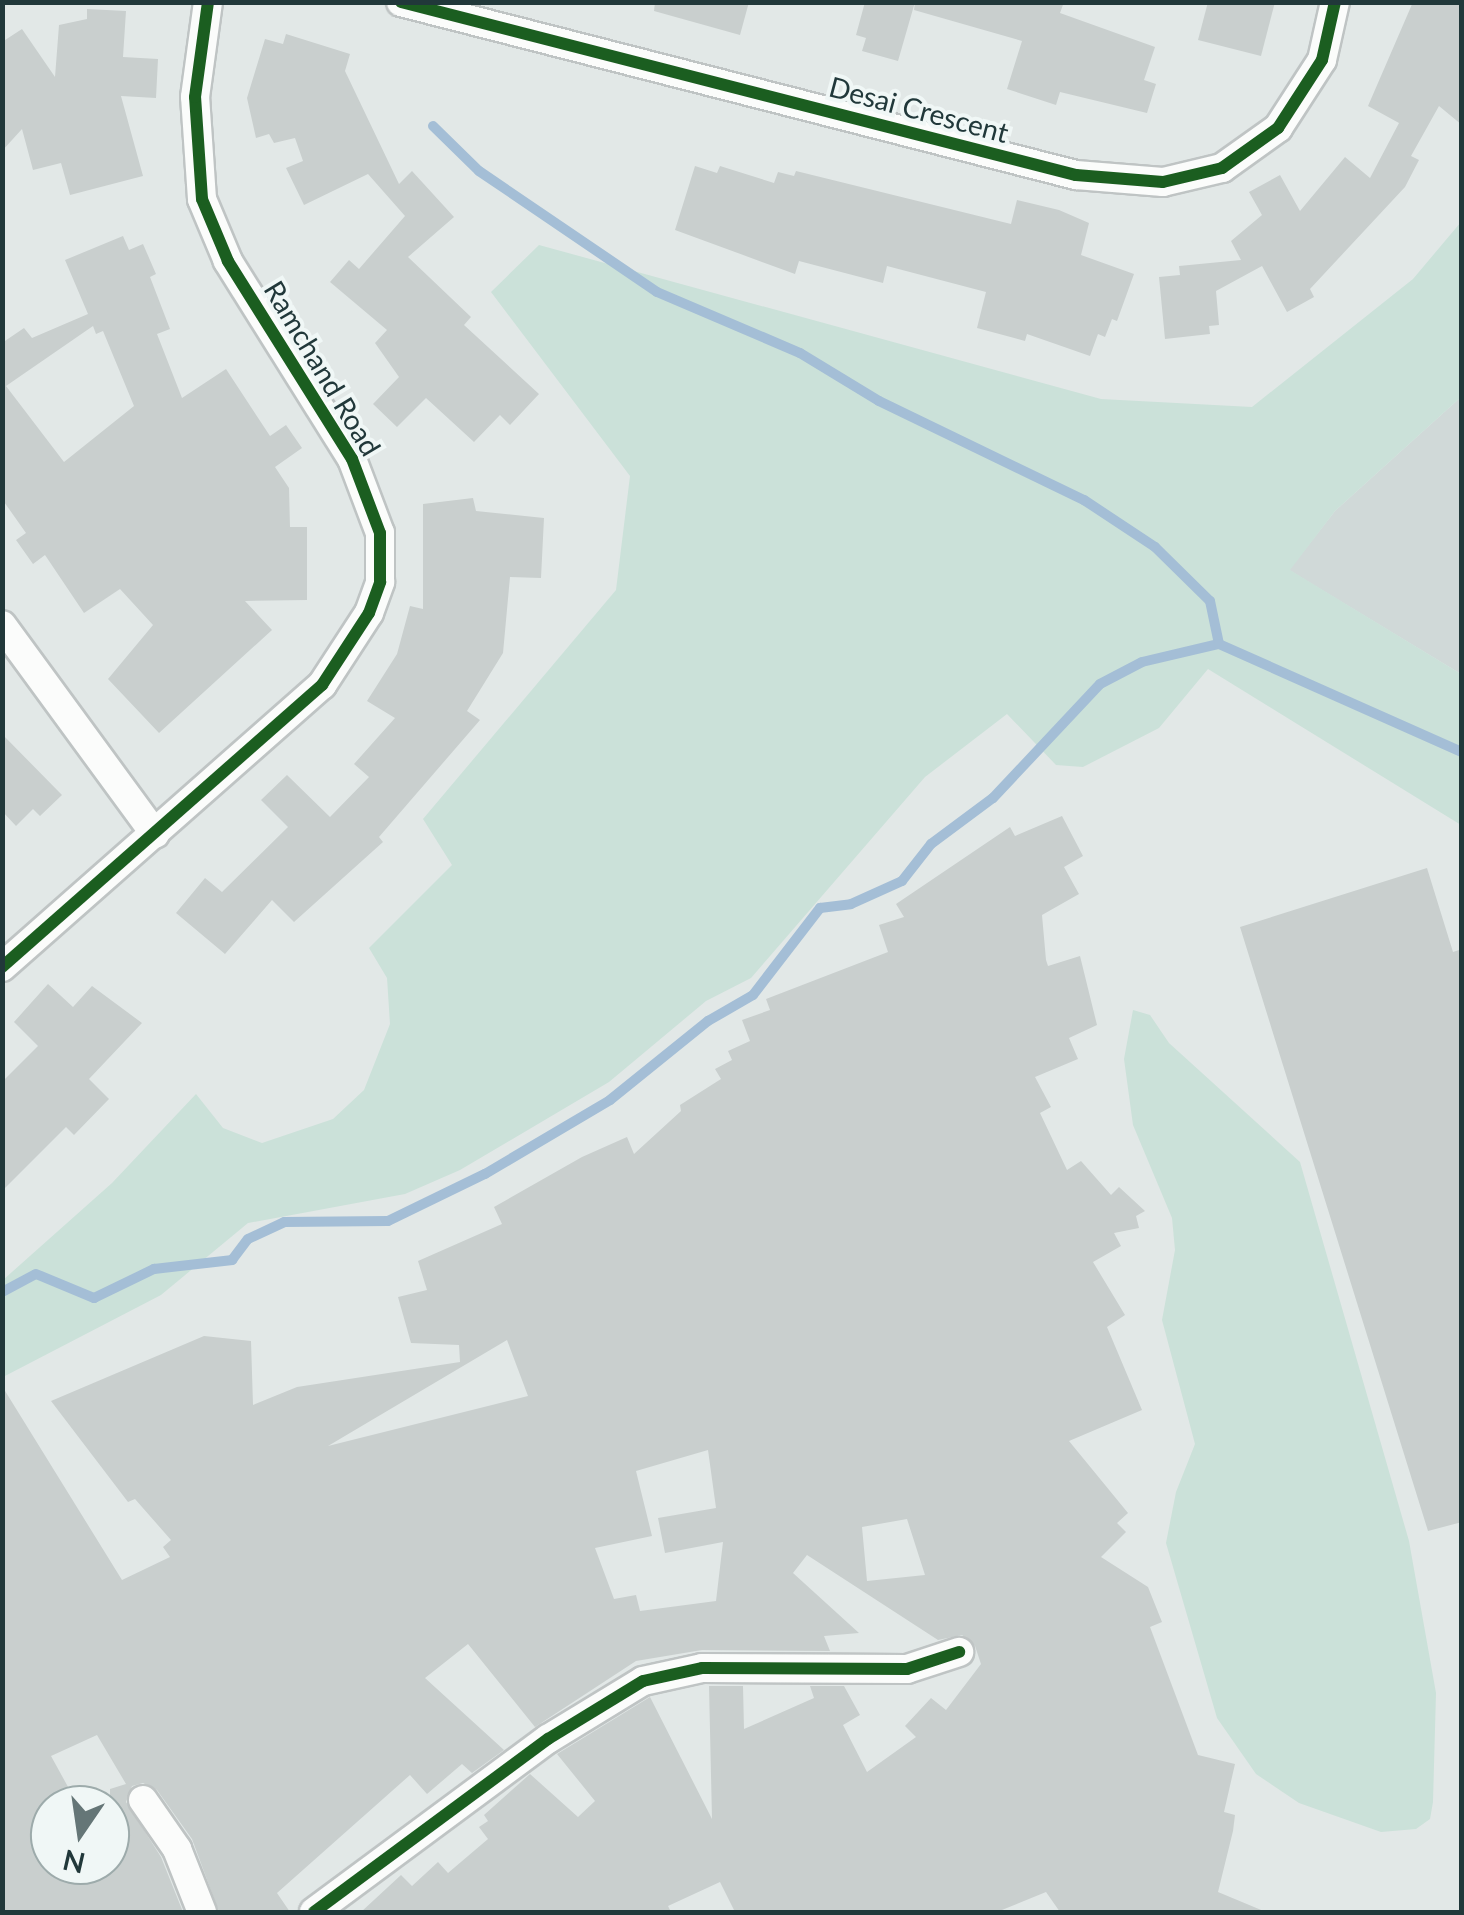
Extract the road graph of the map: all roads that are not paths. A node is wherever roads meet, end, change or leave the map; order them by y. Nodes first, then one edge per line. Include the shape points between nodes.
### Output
1 (208, 2) edge
2 (401, 2) edge
3 (1335, 2) edge
4 (2, 625) edge
5 (155, 834) junction
6 (2, 967) edge
7 (959, 1652) dead end
8 (143, 1800) dead end
9 (202, 1912) edge
10 (314, 1912) edge

1 - 5 street, Ramchand Road via 193,148 202,198 228,261 352,459 372,505 382,566 370,613 322,685
2 - 3 street, Desai Crescent via 1076,175 1163,182 1222,168 1278,128 1304,98 1322,60
4 - 5 street
5 - 6 street, Ramchand Road
7 - 10 street via 907,1669 702,1668 643,1682 548,1738
8 - 9 street via 177,1848

